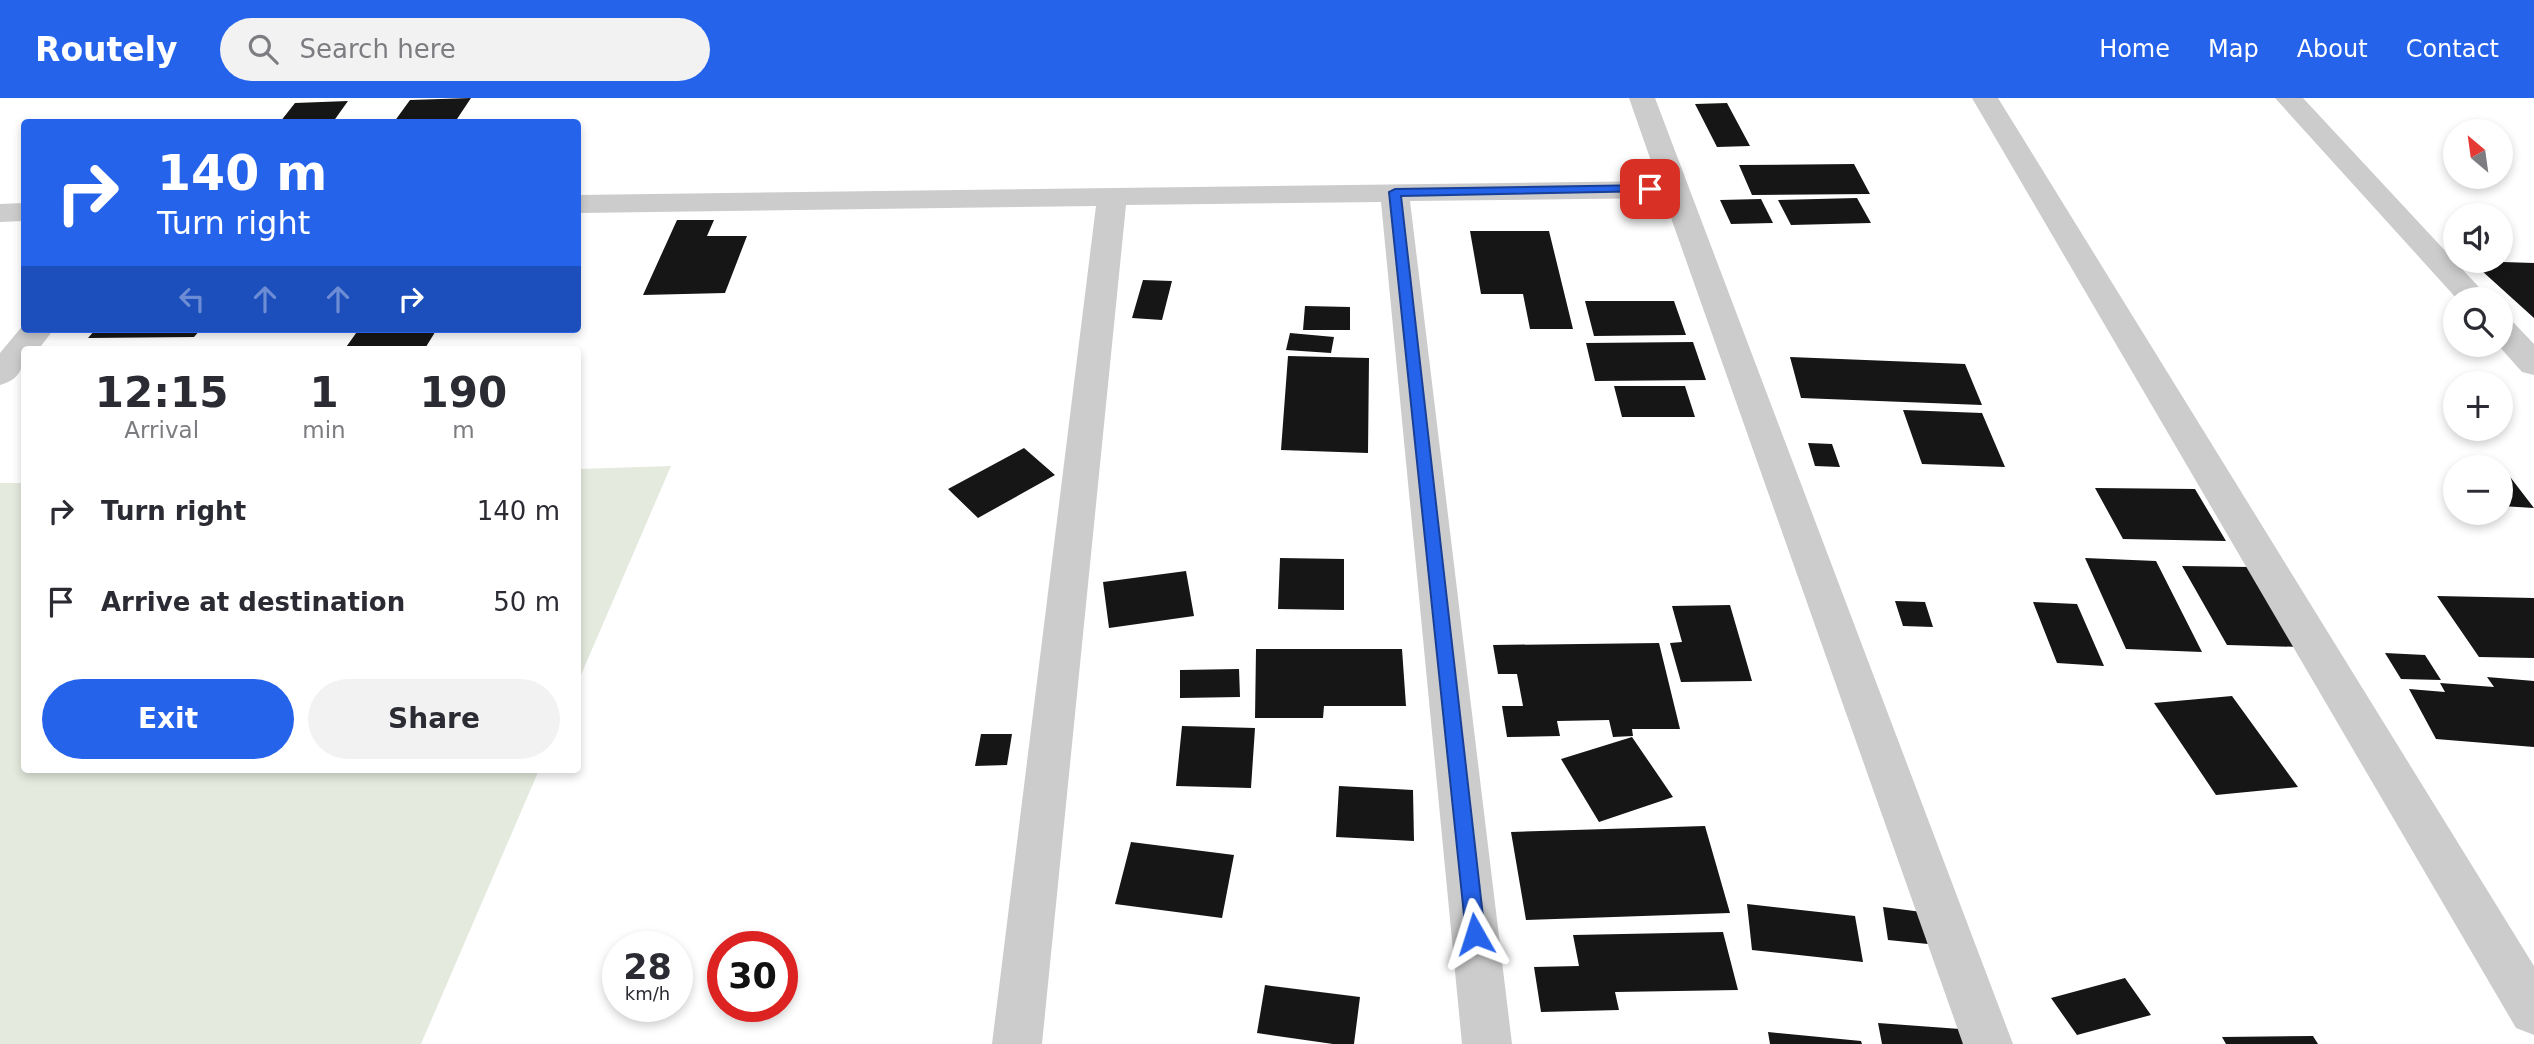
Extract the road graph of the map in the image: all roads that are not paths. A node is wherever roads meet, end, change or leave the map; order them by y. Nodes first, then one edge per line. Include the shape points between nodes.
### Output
1 (1642, 98) edge
2 (1985, 98) edge
3 (2288, 98) edge
4 (1675, 188) junction
5 (1395, 192) junction
6 (1112, 197) junction
7 (581, 204) edge
8 (0, 212) edge
9 (21, 212) edge
10 (2463, 287) edge
11 (2513, 341) edge
12 (21, 349) edge
13 (2534, 364) edge
14 (0, 374) edge
15 (2534, 1011) edge
16 (1017, 1044) edge
17 (1487, 1044) edge
18 (1988, 1044) edge

1 - 4 street
2 - 15 street
3 - 10 street
4 - 5 street
4 - 18 street
5 - 6 street
5 - 17 street
6 - 7 street
6 - 16 street
8 - 9 street
11 - 13 street
12 - 14 street

